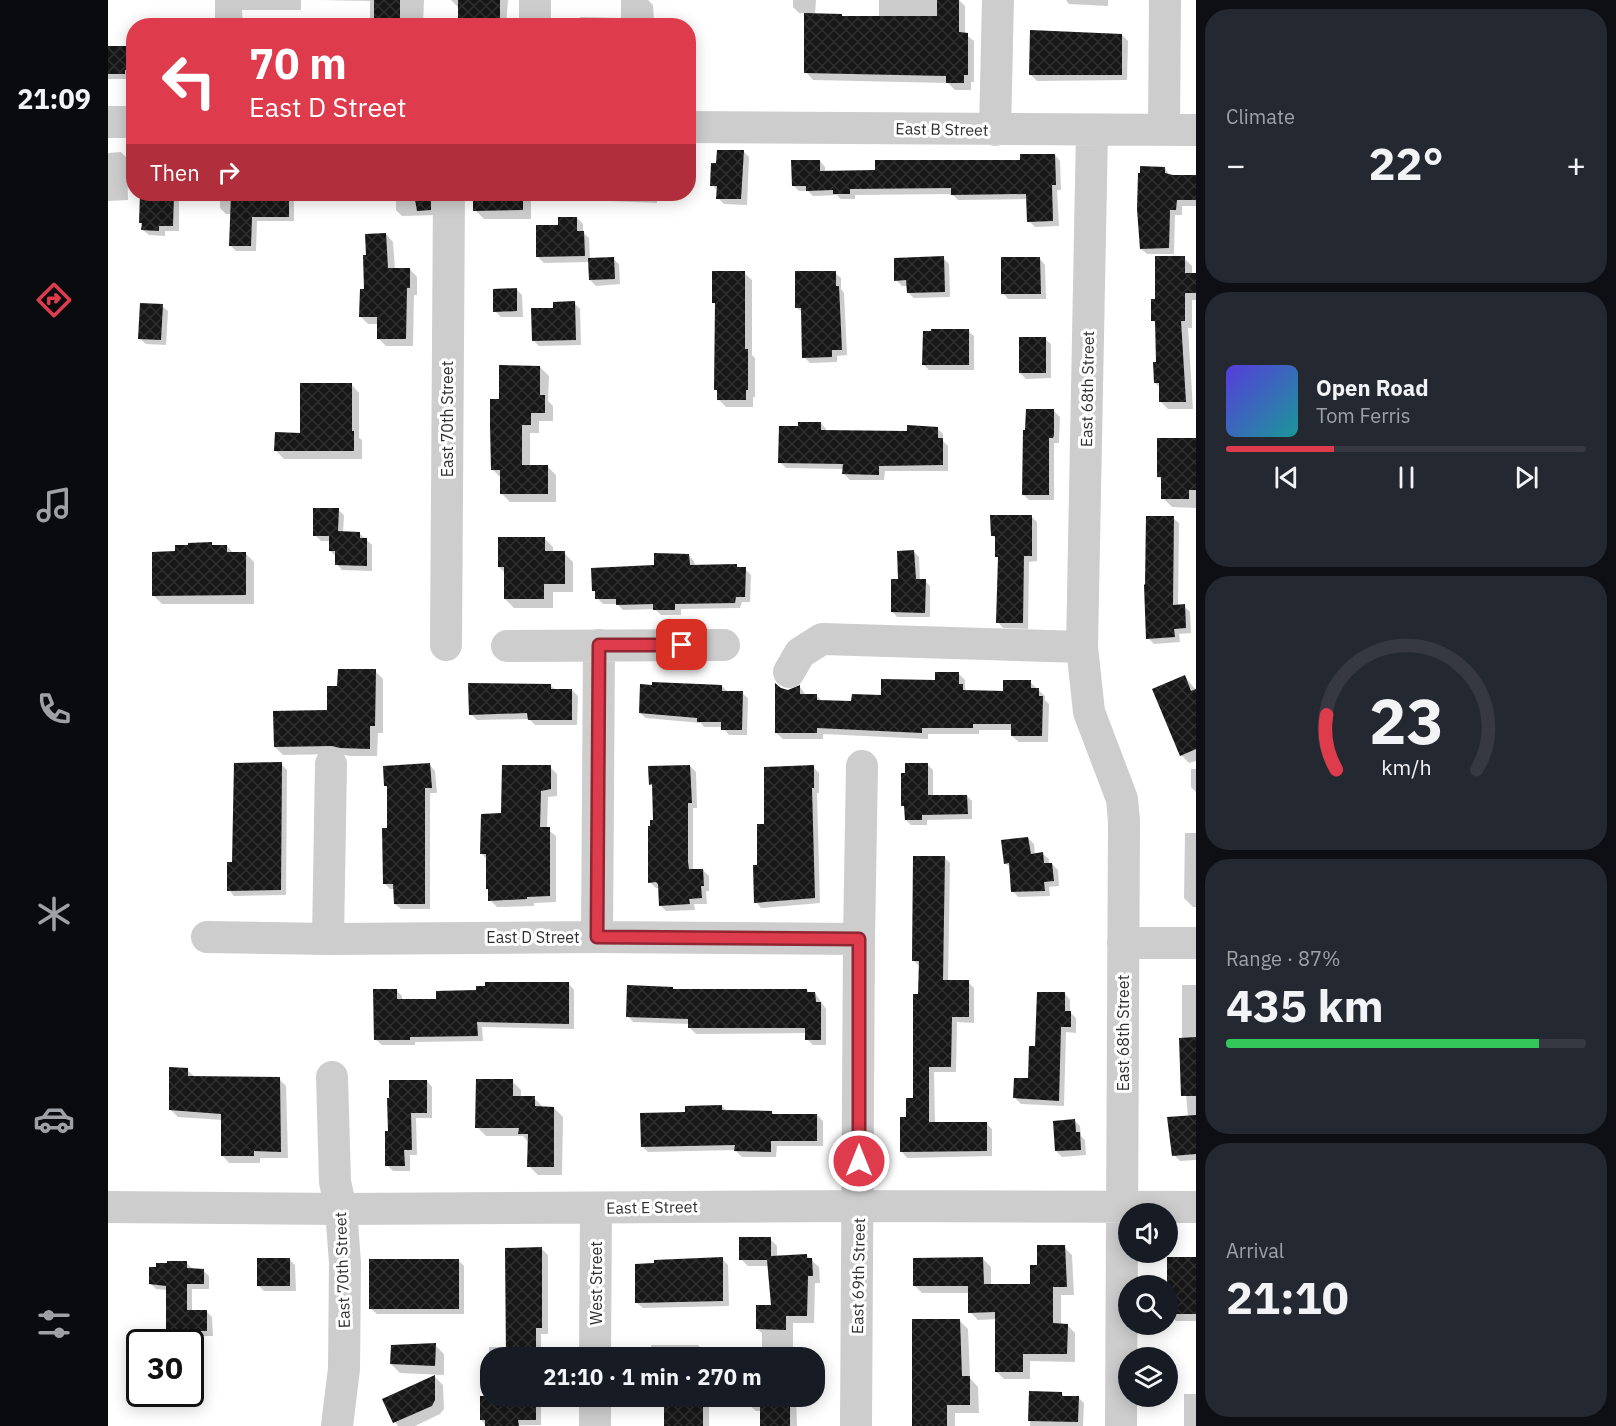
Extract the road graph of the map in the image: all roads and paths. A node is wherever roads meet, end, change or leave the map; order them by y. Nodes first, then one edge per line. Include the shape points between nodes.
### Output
1 (536, 0) edge
2 (998, 0) edge
3 (1165, 0) edge
4 (535, 18) edge
5 (108, 122) edge
6 (126, 122) edge
7 (696, 127) edge
8 (995, 130) junction
9 (1092, 130) junction
10 (1164, 130) junction
11 (1196, 130) edge
12 (449, 201) edge
13 (446, 645) dead end
14 (599, 645) junction
15 (724, 645) dead end
16 (507, 646) dead end
17 (1082, 647) junction
18 (789, 672) dead end
19 (331, 764) dead end
20 (862, 766) dead end
21 (207, 937) dead end
22 (597, 937) junction
23 (328, 939) junction
24 (859, 939) junction
25 (1123, 943) junction
26 (1196, 943) edge
27 (332, 1077) dead end
28 (1122, 1203) edge
29 (859, 1206) junction
30 (108, 1207) edge
31 (1178, 1207) edge
32 (1196, 1207) edge
33 (596, 1208) junction
34 (1118, 1208) edge
35 (341, 1209) junction
36 (1122, 1263) edge
37 (595, 1347) edge
38 (595, 1407) edge
39 (337, 1426) edge
40 (595, 1426) edge
41 (856, 1426) edge
42 (1121, 1426) edge

1 - 4 street
2 - 8 street
3 - 10 street
5 - 6 street
7 - 8 street, East B Street
8 - 9 street, East B Street
9 - 10 street, East B Street
9 - 17 street, East 68th Street
10 - 11 street, East B Street
12 - 13 street, East 70th Street
14 - 15 street
14 - 16 street
14 - 22 street
17 - 18 street via 822,639 800,653
17 - 25 street, East 68th Street via 1089,712 1122,799
19 - 23 street
20 - 24 street, East 69th Street
21 - 23 street, East D Street
22 - 23 street, East D Street
22 - 24 street, East D Street
24 - 29 street, East 69th Street
25 - 26 street
25 - 28 street, East 68th Street
27 - 35 street, East 70th Street via 335,1182
29 - 33 street, East E Street
29 - 34 street, East E Street
29 - 41 street, East 69th Street
30 - 35 street, East E Street
31 - 32 street, East E Street
33 - 35 street, East E Street
33 - 37 street, West Street
35 - 39 street, East 70th Street via 344,1369
36 - 42 street, East 68th Street
38 - 40 street

